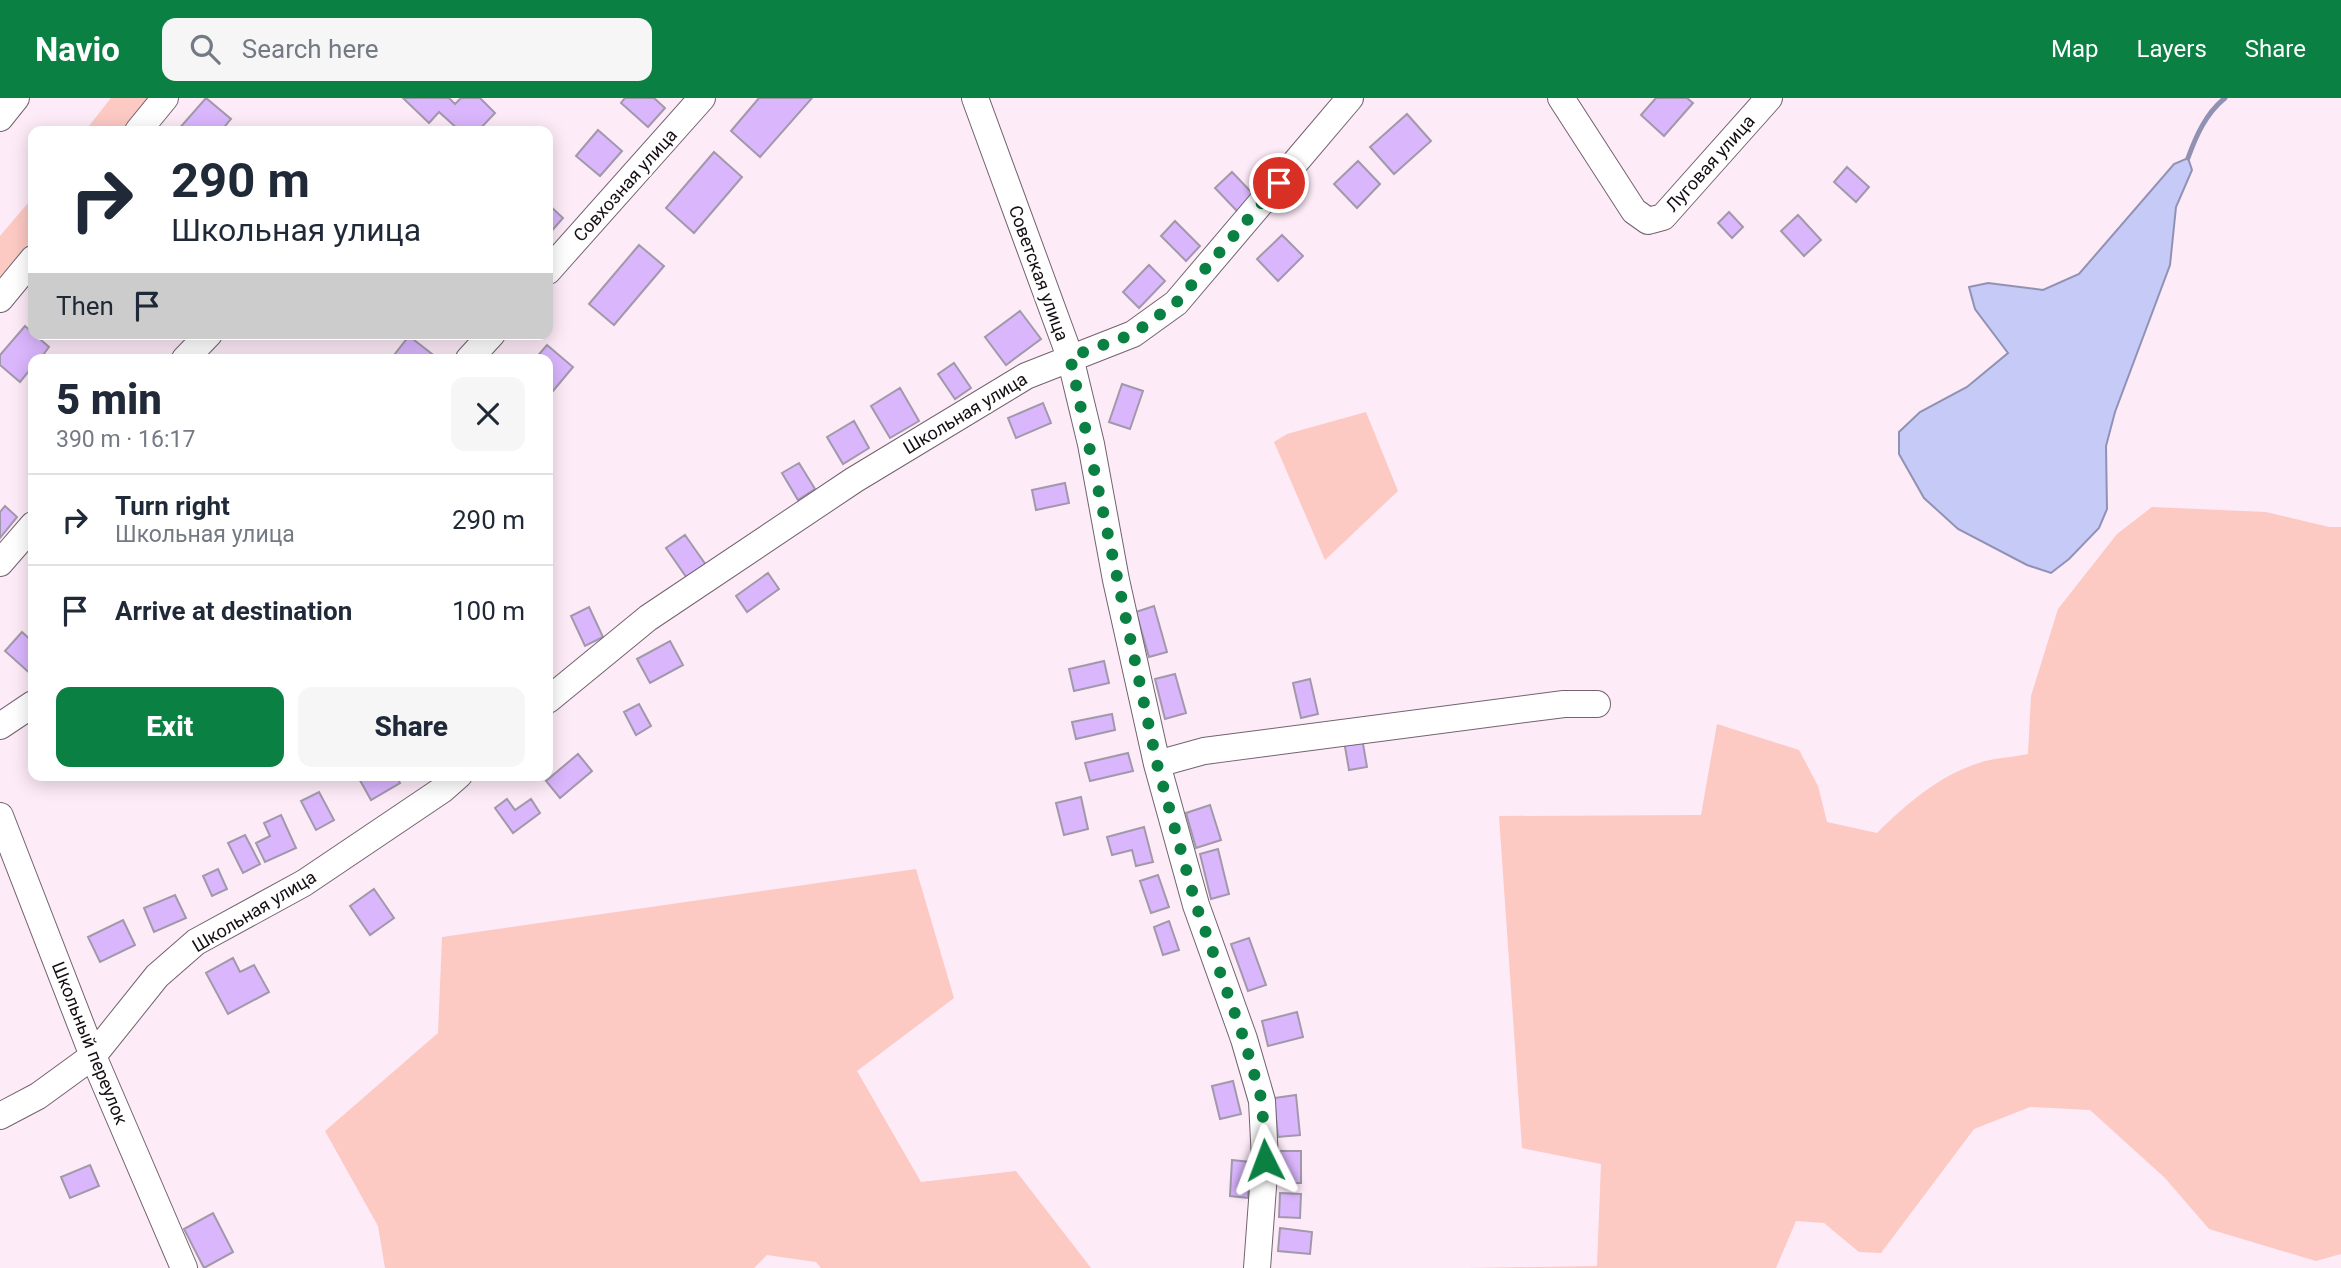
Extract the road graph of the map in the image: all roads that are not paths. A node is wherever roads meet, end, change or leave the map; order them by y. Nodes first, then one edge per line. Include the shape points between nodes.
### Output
1 (16, 98) edge
2 (165, 98) edge
3 (975, 98) edge
4 (1350, 98) edge
5 (1561, 98) edge
6 (1769, 98) edge
7 (701, 99) edge
8 (0, 118) edge
9 (142, 126) edge
10 (28, 265) edge
11 (553, 265) edge
12 (0, 299) edge
13 (203, 340) edge
14 (487, 340) edge
15 (191, 354) edge
16 (474, 354) edge
17 (1070, 357) junction
18 (28, 531) edge
19 (0, 563) edge
20 (553, 696) edge
21 (1597, 704) dead end
22 (28, 707) edge
23 (0, 726) edge
24 (1157, 764) junction
25 (452, 781) edge
26 (0, 816) edge
27 (93, 1056) junction
28 (0, 1116) edge
29 (184, 1268) edge
30 (1257, 1268) edge

1 - 8 street
2 - 9 street
3 - 17 street, Советская улица
4 - 17 street, Школьная улица via 1176,303 1133,334
5 - 6 street, Луговая улица via 1634,211 1648,221 1663,217
7 - 11 street, Совхозная улица
10 - 12 street
13 - 15 street
14 - 16 street
17 - 20 street, Школьная улица via 1026,376 854,480 648,618
17 - 24 street, Советская улица
18 - 19 street
21 - 24 street via 1564,704 1204,751
22 - 23 street
24 - 30 street, Советская улица via 1196,905 1262,1101 1265,1160
25 - 27 street, Школьная улица via 304,883 196,942 157,976
26 - 27 street, Школьный переулок
27 - 28 street, Школьная улица via 38,1096
27 - 29 street, Школьный переулок

